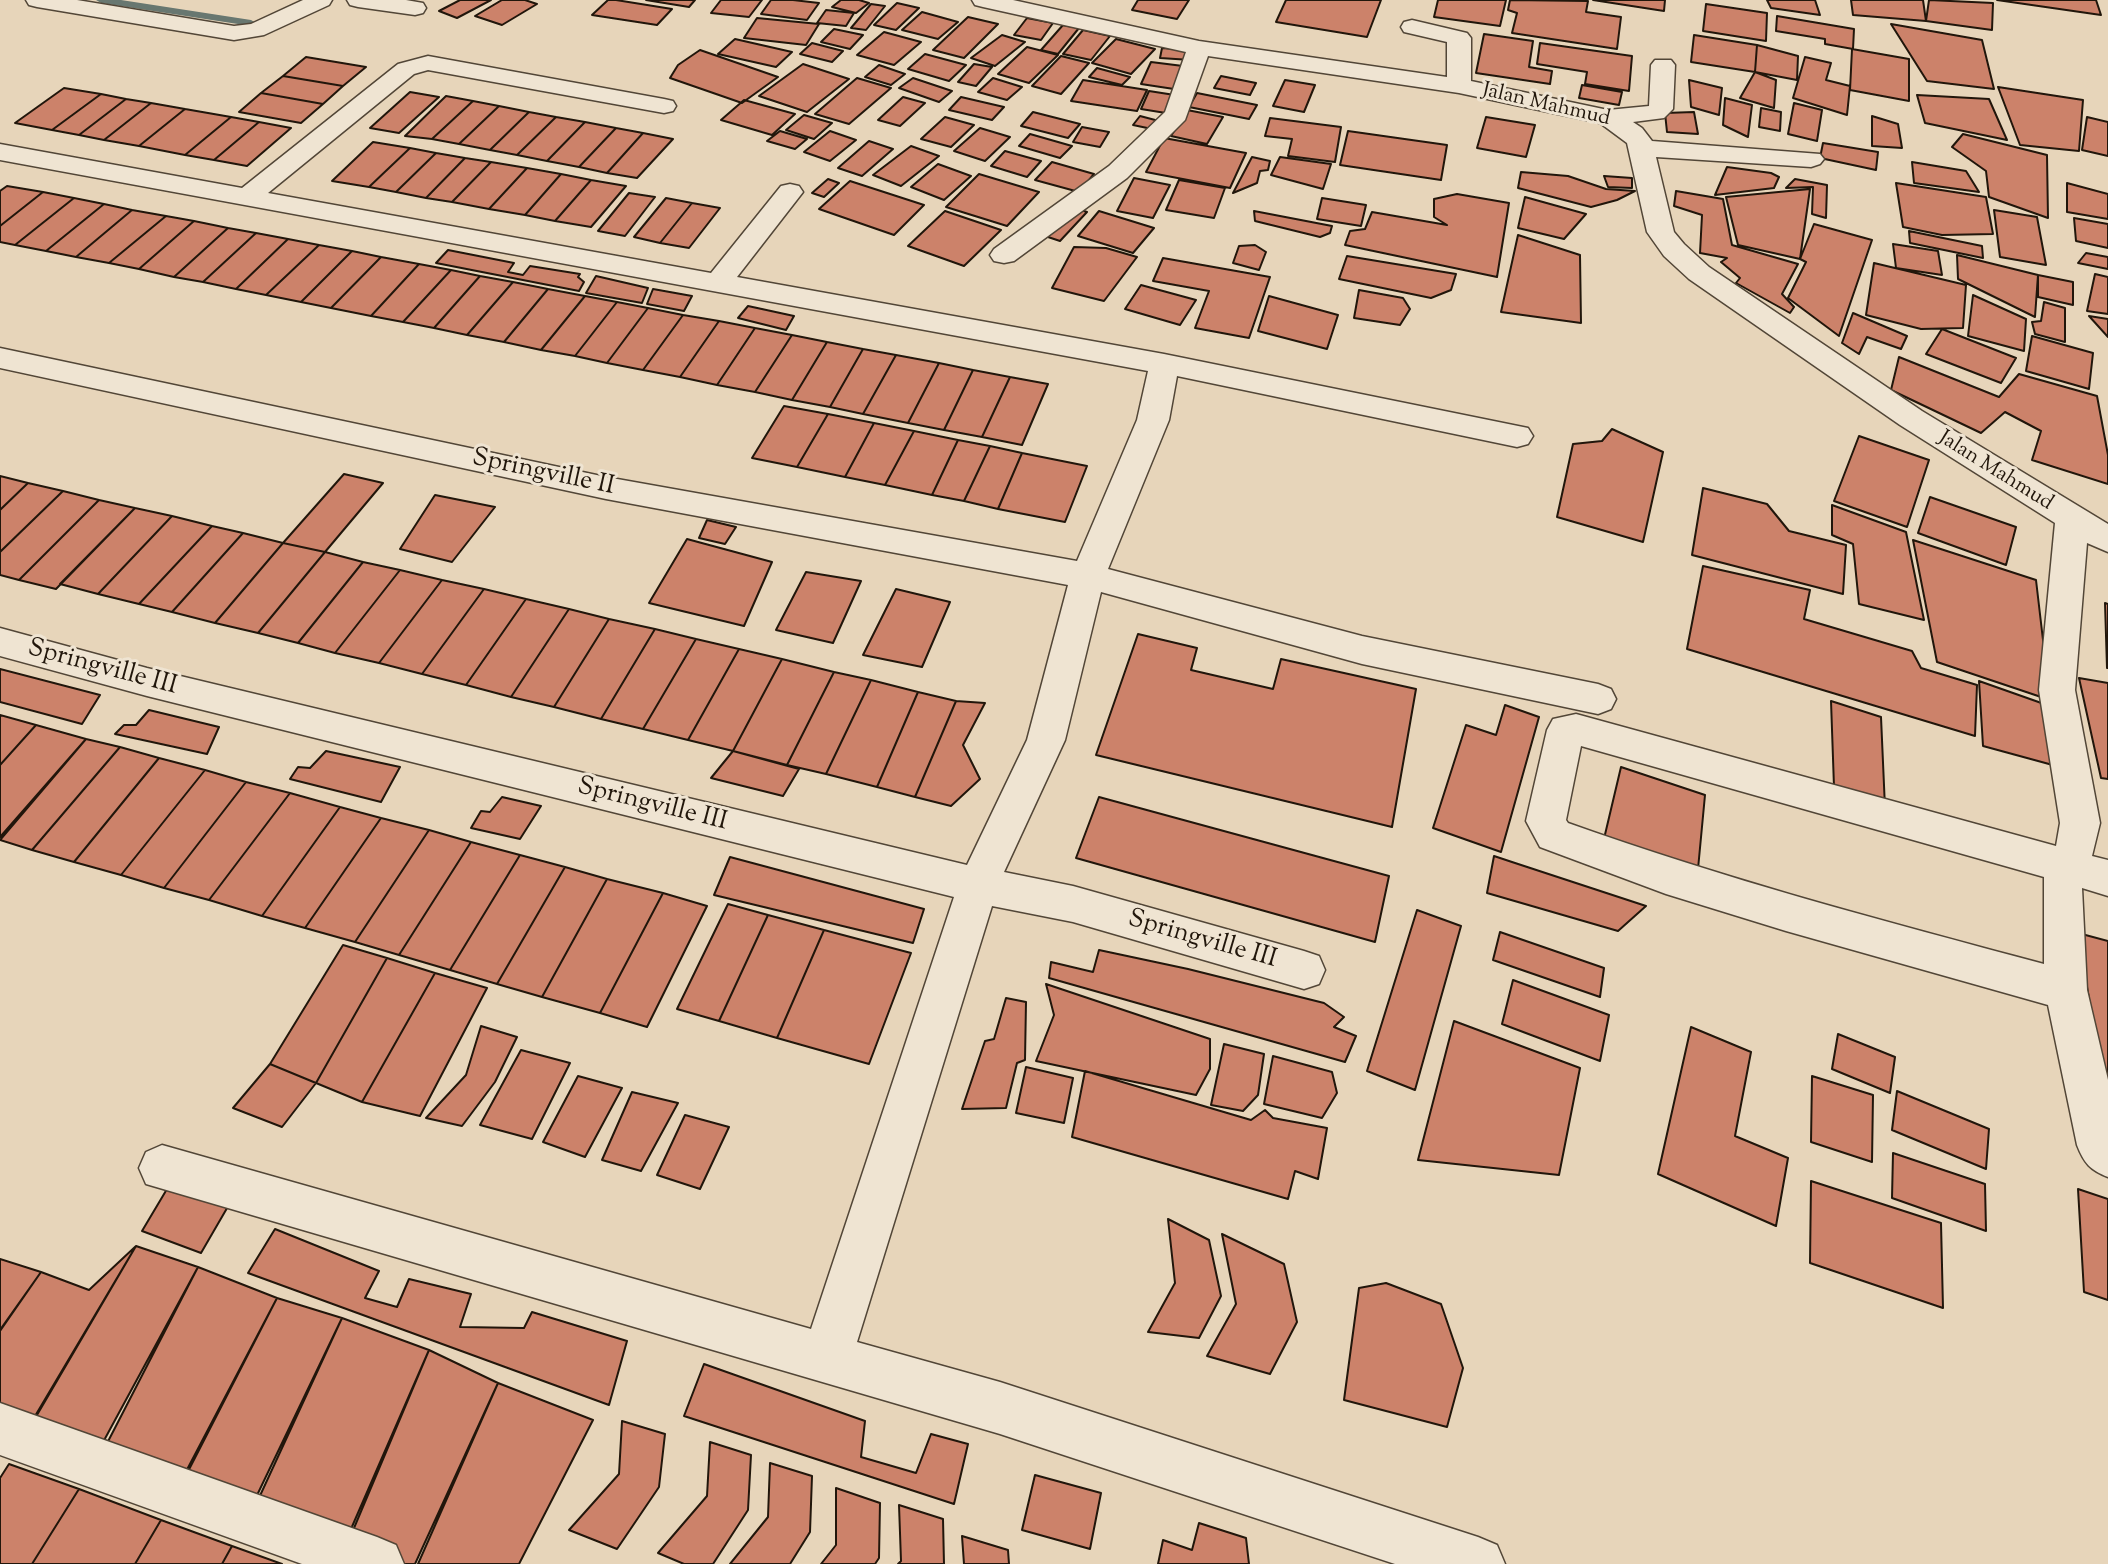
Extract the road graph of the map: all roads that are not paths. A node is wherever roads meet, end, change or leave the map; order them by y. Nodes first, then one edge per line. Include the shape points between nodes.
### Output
1 (37, 0) edge
2 (321, 0) edge
3 (358, 0) edge
4 (983, 0) edge
5 (415, 8) dead end
6 (1412, 27) dead end
7 (1199, 48) junction
8 (1663, 65) dead end
9 (1460, 86) junction
10 (664, 106) dead end
11 (1608, 117) junction
12 (1641, 148) junction
13 (0, 152) edge
14 (1811, 159) dead end
15 (790, 192) dead end
16 (248, 196) junction
17 (1004, 255) dead end
18 (718, 283) junction
19 (0, 358) edge
20 (1164, 364) junction
21 (1517, 436) dead end
22 (2072, 520) junction
23 (2108, 540) edge
24 (1088, 576) junction
25 (0, 642) edge
26 (1598, 699) dead end
27 (2066, 867) junction
28 (2108, 878) edge
29 (978, 886) junction
30 (1304, 970) dead end
31 (2066, 990) junction
32 (2108, 1154) edge
33 (162, 1168) dead end
34 (826, 1359) junction
35 (0, 1429) edge
36 (377, 1564) edge
37 (1478, 1564) edge

1 - 2 street via 234,33 256,30
3 - 5 street
4 - 7 street, Jalan Mahmud
6 - 9 street via 1459,38
7 - 9 street, Jalan Mahmud
7 - 17 street via 1176,115 1118,172
8 - 11 street via 1661,108 1655,113
9 - 11 street, Jalan Mahmud
10 - 16 street via 428,63 416,65
11 - 12 street, Jalan Mahmud via 1633,133
12 - 14 street
12 - 22 street, Jalan Mahmud via 1661,232 1699,272 1911,418
13 - 16 street
15 - 18 street
16 - 18 street
18 - 20 street
19 - 24 street, Springville II via 606,488
20 - 21 street
20 - 24 street via 1153,420
22 - 23 street, Jalan Mahmud
22 - 27 street via 2057,690 2080,823 2076,848
24 - 26 street, Springville II via 1362,650
24 - 29 street via 1046,740
25 - 29 street, Springville III
27 - 28 street
27 - 31 street via 2062,886
27 - 31 street via 1576,729 1566,730 1546,821 1554,835 1666,876
29 - 30 street, Springville III via 1073,904
29 - 34 street
31 - 32 street via 2100,1145
33 - 34 street
34 - 37 street via 1000,1408
35 - 36 street

